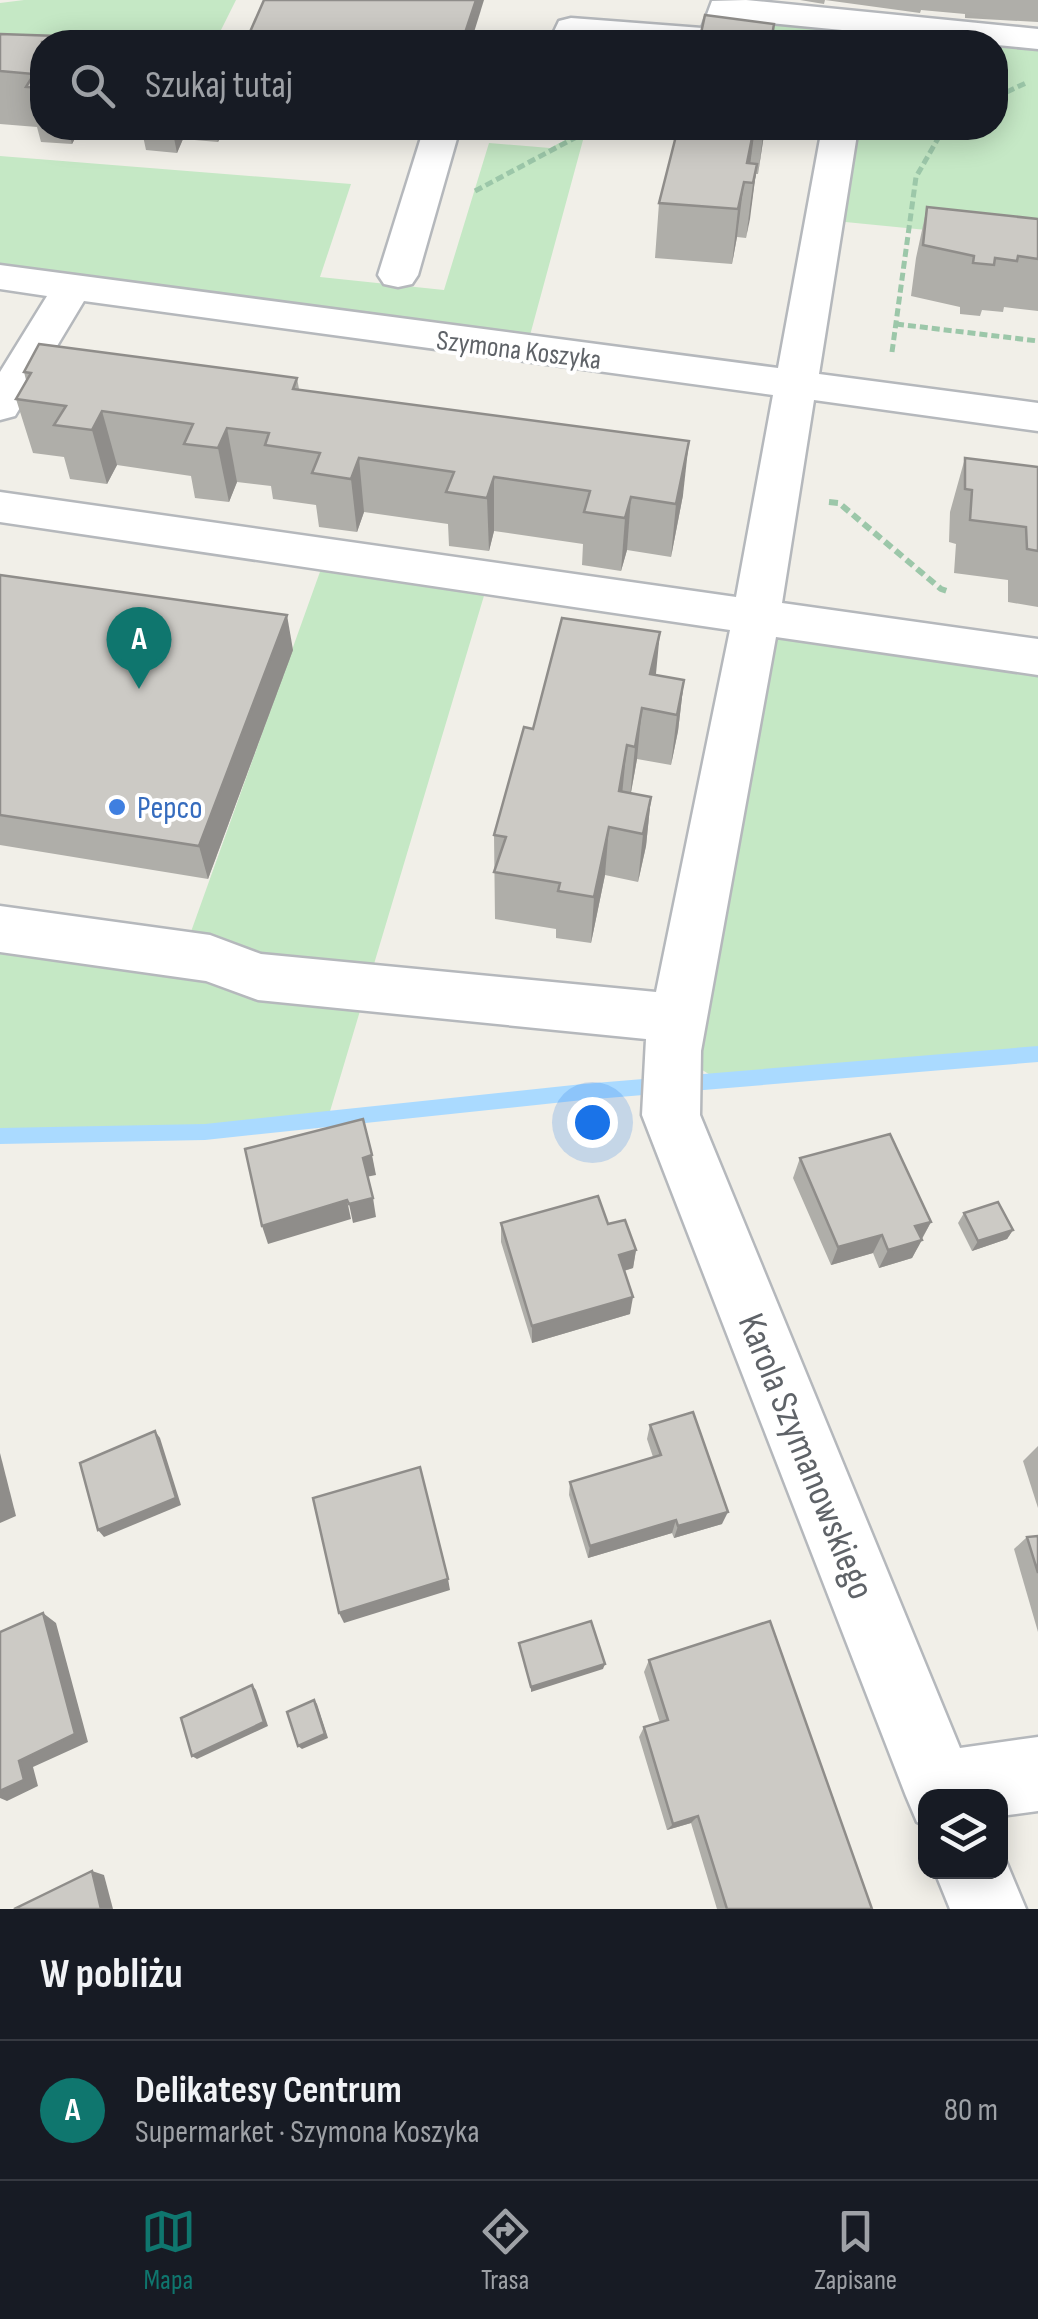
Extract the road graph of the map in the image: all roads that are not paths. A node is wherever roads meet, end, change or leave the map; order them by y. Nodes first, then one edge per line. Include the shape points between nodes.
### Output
1 (570, 30) edge
2 (596, 30) edge
3 (729, 30) edge
4 (947, 30) edge
5 (1008, 36) edge
6 (1038, 39) edge
7 (438, 140) edge
8 (838, 140) edge
9 (398, 274) dead end
10 (0, 277) edge
11 (72, 288) junction
12 (801, 369) junction
13 (0, 406) edge
14 (1038, 417) edge
15 (0, 508) edge
16 (756, 618) junction
17 (1038, 657) edge
18 (0, 929) edge
19 (675, 1034) junction
20 (1038, 1774) edge
21 (941, 1789) edge
22 (958, 1789) edge
23 (977, 1879) edge
24 (988, 1909) edge

1 - 2 street
3 - 4 street via 724,8
5 - 6 street
7 - 9 street
8 - 12 street
10 - 11 street, Szymona Koszyka
11 - 12 street, Szymona Koszyka
11 - 13 street
12 - 14 street, Szymona Koszyka
12 - 16 street
15 - 16 street
16 - 17 street
16 - 19 street
18 - 19 street via 210,958 258,977
19 - 21 street, Karola Szymanowskiego via 671,1115
20 - 22 street
23 - 24 street

